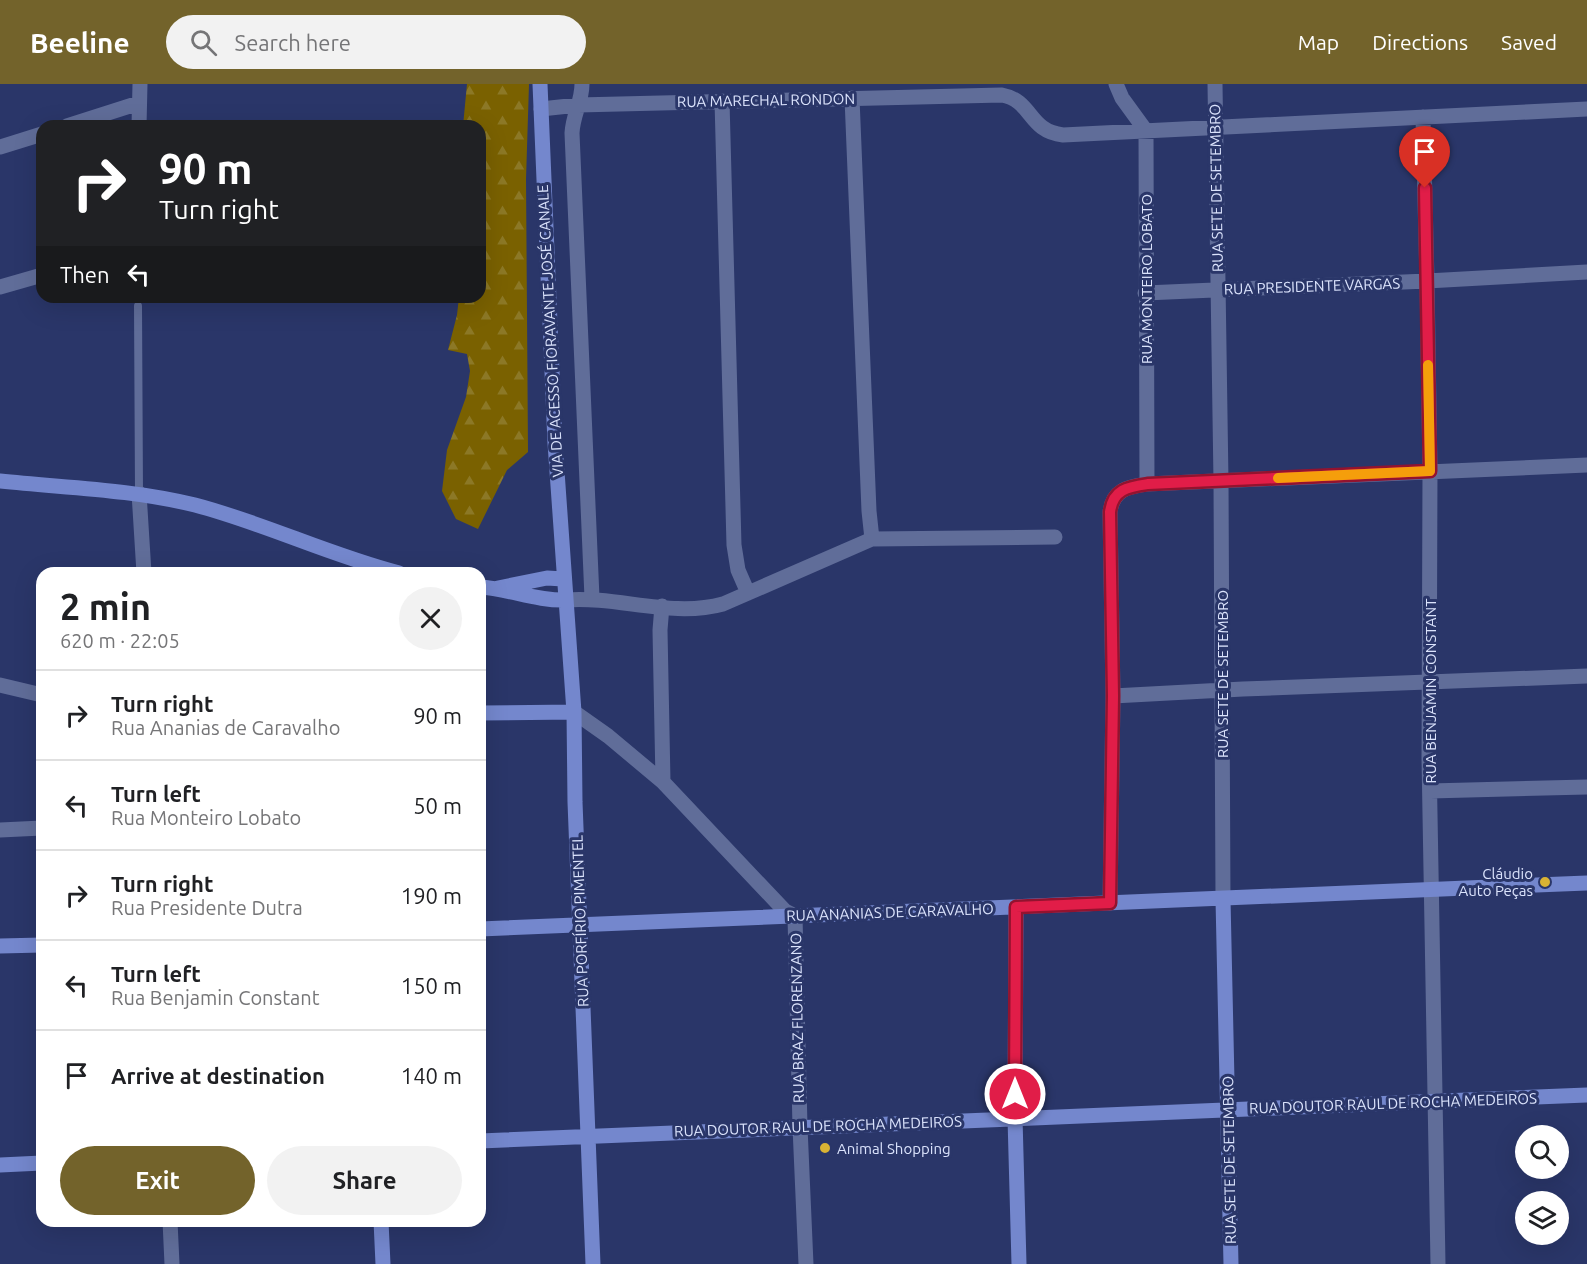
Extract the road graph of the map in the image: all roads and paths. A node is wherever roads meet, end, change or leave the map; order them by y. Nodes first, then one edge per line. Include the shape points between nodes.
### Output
1 (140, 84) edge
2 (540, 84) edge
3 (582, 84) edge
4 (1116, 84) edge
5 (1215, 84) edge
6 (852, 98) junction
7 (722, 102) junction
8 (139, 103) junction
9 (578, 105) junction
10 (541, 109) junction
11 (1587, 110) edge
12 (1423, 117) junction
13 (86, 120) edge
14 (139, 120) edge
15 (1215, 127) junction
16 (1146, 131) junction
17 (36, 136) edge
18 (0, 147) edge
19 (1587, 273) edge
20 (36, 277) edge
21 (1427, 281) junction
22 (0, 287) edge
23 (1218, 290) junction
24 (1145, 293) junction
25 (138, 306) dead end
26 (1587, 465) edge
27 (1430, 471) junction
28 (0, 481) edge
29 (1221, 481) junction
30 (1148, 484) junction
31 (139, 493) junction
32 (1055, 537) dead end
33 (872, 539) junction
34 (144, 567) edge
35 (361, 567) edge
36 (563, 579) junction
37 (486, 587) edge
38 (498, 588) junction
39 (748, 593) junction
40 (592, 598) junction
41 (566, 600) junction
42 (662, 606) junction
43 (1587, 676) edge
44 (1428, 683) junction
45 (0, 685) edge
46 (1222, 690) junction
47 (36, 694) edge
48 (1113, 696) junction
49 (486, 712) edge
50 (574, 712) junction
51 (663, 782) junction
52 (1587, 787) edge
53 (1430, 791) junction
54 (36, 828) edge
55 (0, 830) edge
56 (1587, 884) edge
57 (1433, 890) junction
58 (1223, 898) junction
59 (1110, 903) junction
60 (1016, 907) junction
61 (795, 916) junction
62 (580, 925) junction
63 (486, 929) edge
64 (36, 945) edge
65 (0, 946) edge
66 (1587, 1095) edge
67 (1435, 1101) junction
68 (1228, 1109) junction
69 (1015, 1118) junction
70 (800, 1127) junction
71 (589, 1135) junction
72 (486, 1141) edge
73 (36, 1162) edge
74 (0, 1164) edge
75 (170, 1227) edge
76 (381, 1227) edge
77 (172, 1264) edge
78 (383, 1264) edge
79 (593, 1264) edge
80 (806, 1264) edge
81 (1019, 1264) edge
82 (1231, 1264) edge
83 (1438, 1264) edge

1 - 8 street
2 - 10 street, VIA DE ACESSO FIORAVANTE JOSÉ CANALE
3 - 9 street
4 - 16 street
5 - 15 street, RUA SETE DE SETEMBRO
6 - 7 street, RUA MARECHAL RONDON
6 - 16 street, RUA MARECHAL RONDON via 1002,95 1020,103 1036,124 1055,134
6 - 33 street
7 - 9 street, RUA MARECHAL RONDON
7 - 39 street via 734,545 738,570
8 - 13 street
8 - 14 street
9 - 10 street, RUA MARECHAL RONDON
9 - 40 street via 572,133
10 - 36 street, VIA DE ACESSO FIORAVANTE JOSÉ CANALE
11 - 12 street, RUA MARECHAL RONDON
12 - 15 street, RUA MARECHAL RONDON
12 - 21 street, RUA BENJAMIN CONSTANT
15 - 16 street, RUA MARECHAL RONDON
15 - 23 street, RUA SETE DE SETEMBRO
16 - 24 street, RUA MONTEIRO LOBATO
17 - 18 street
19 - 21 street, RUA PRESIDENTE VARGAS
20 - 22 street
21 - 23 street, RUA PRESIDENTE VARGAS
21 - 27 street, RUA BENJAMIN CONSTANT
23 - 24 street, RUA PRESIDENTE VARGAS
23 - 29 street, RUA SETE DE SETEMBRO
24 - 30 street, RUA MONTEIRO LOBATO
25 - 31 lane
26 - 27 street
27 - 29 street
27 - 44 street, RUA BENJAMIN CONSTANT
28 - 31 street
29 - 30 street
29 - 46 street, RUA SETE DE SETEMBRO
30 - 48 street via 1118,492 1111,504
31 - 34 street
31 - 35 street via 239,517
32 - 33 street
33 - 39 street
36 - 38 street via 547,578
36 - 41 street, RUA PORFÍRIO PIMENTEL
37 - 38 street
38 - 41 street via 526,596
39 - 42 street via 710,608
40 - 41 street
40 - 42 street
41 - 50 street, RUA PORFÍRIO PIMENTEL
42 - 51 street
43 - 44 street
44 - 46 street
44 - 53 street, RUA BENJAMIN CONSTANT
45 - 47 street
46 - 48 street
46 - 58 street, RUA SETE DE SETEMBRO
48 - 59 street
49 - 50 street
50 - 51 street
50 - 62 street, RUA PORFÍRIO PIMENTEL
51 - 61 street via 785,911
52 - 53 street
53 - 57 street, RUA BENJAMIN CONSTANT
54 - 55 street
56 - 57 street, RUA ANANIAS DE CARAVALHO
57 - 58 street, RUA ANANIAS DE CARAVALHO
57 - 67 street, RUA BENJAMIN CONSTANT
58 - 59 street, RUA ANANIAS DE CARAVALHO
58 - 68 street, RUA SETE DE SETEMBRO
59 - 60 street, RUA ANANIAS DE CARAVALHO
60 - 61 street, RUA ANANIAS DE CARAVALHO
60 - 69 street
61 - 62 street, RUA ANANIAS DE CARAVALHO
61 - 70 street, RUA BRAZ FLORENZANO
62 - 63 street, RUA ANANIAS DE CARAVALHO
62 - 71 street, RUA PORFÍRIO PIMENTEL
64 - 65 street
66 - 67 street, RUA DOUTOR RAUL DE ROCHA MEDEIROS
67 - 68 street, RUA DOUTOR RAUL DE ROCHA MEDEIROS
67 - 83 street, RUA BENJAMIN CONSTANT
68 - 69 street, RUA DOUTOR RAUL DE ROCHA MEDEIROS
68 - 82 street, RUA SETE DE SETEMBRO
69 - 70 street, RUA DOUTOR RAUL DE ROCHA MEDEIROS
69 - 81 street
70 - 71 street, RUA DOUTOR RAUL DE ROCHA MEDEIROS
70 - 80 street, RUA BRAZ FLORENZANO
71 - 72 street, RUA DOUTOR RAUL DE ROCHA MEDEIROS
71 - 79 street, RUA PORFÍRIO PIMENTEL
73 - 74 street
75 - 77 street
76 - 78 street

